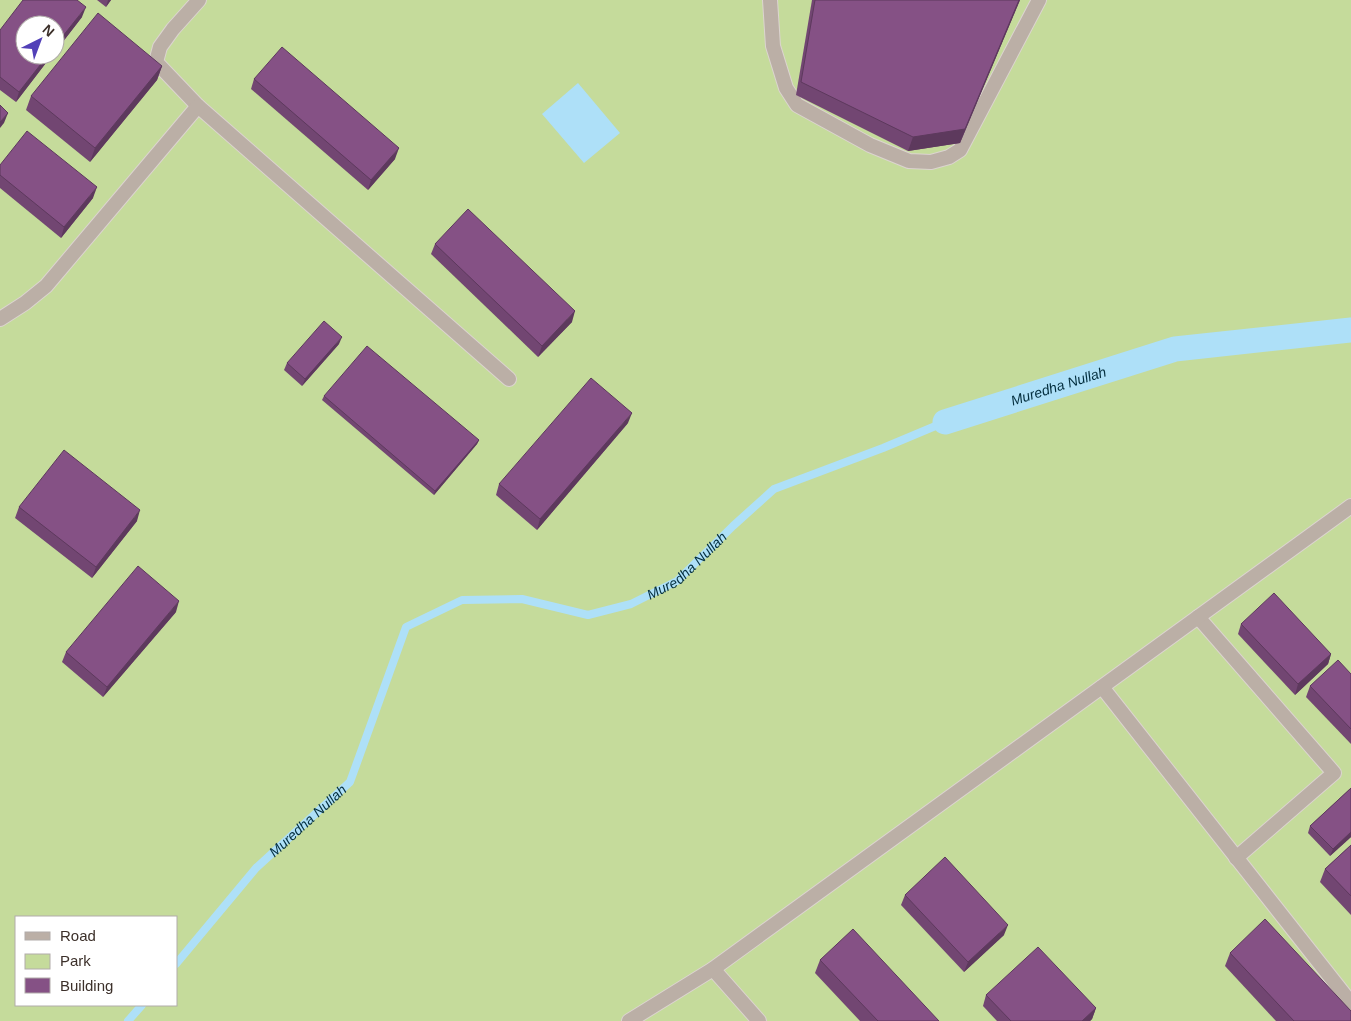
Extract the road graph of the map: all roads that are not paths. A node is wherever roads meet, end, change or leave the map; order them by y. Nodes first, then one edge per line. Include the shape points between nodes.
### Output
1 (199, 0) edge
2 (770, 0) edge
3 (1039, 0) edge
4 (198, 106) junction
5 (0, 319) edge
6 (509, 379) dead end
7 (1351, 506) edge
8 (1198, 617) junction
9 (1102, 687) junction
10 (1236, 858) junction
11 (713, 969) junction
12 (1351, 1004) edge
13 (629, 1021) edge
14 (759, 1021) edge

1 - 4 street via 160,47 156,62
2 - 3 street via 773,46 786,88 797,104 870,145 909,161 931,162 950,157 960,150
4 - 5 street via 46,286
4 - 6 street
7 - 8 street
8 - 9 street
8 - 10 street via 1334,774
9 - 10 street
9 - 11 street
10 - 12 street
11 - 13 street
11 - 14 street

